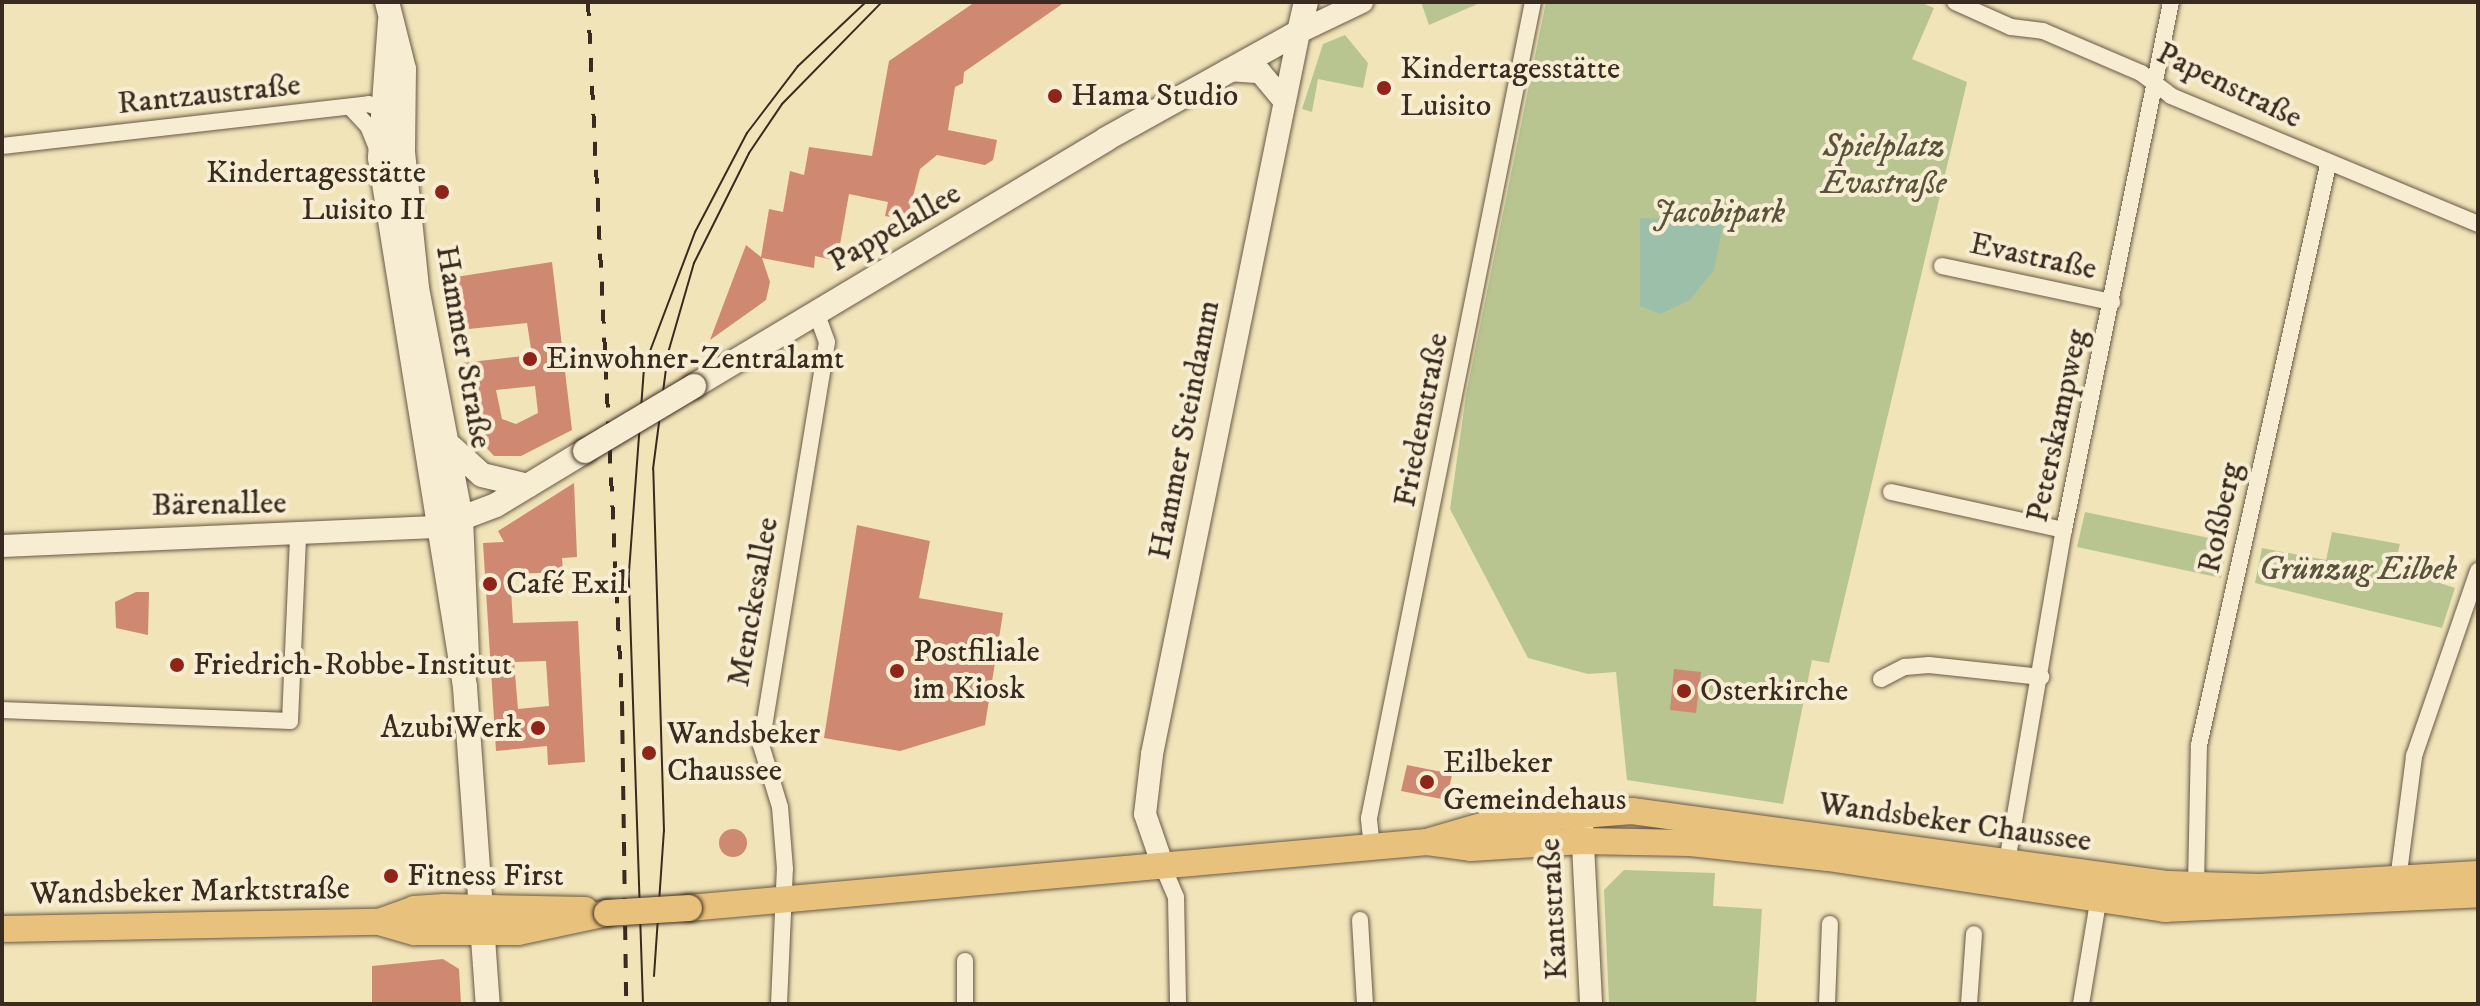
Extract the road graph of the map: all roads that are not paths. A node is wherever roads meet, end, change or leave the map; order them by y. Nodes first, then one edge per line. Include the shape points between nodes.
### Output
1 (1306, 2) edge
2 (1362, 2) edge
3 (1533, 2) edge
4 (1955, 2) edge
5 (2171, 2) edge
6 (389, 12) edge
7 (1299, 32) junction
8 (1228, 70) junction
9 (2156, 85) junction
10 (1284, 101) junction
11 (383, 106) junction
12 (352, 109) junction
13 (404, 137) junction
14 (2, 146) edge
15 (380, 158) junction
16 (2328, 165) junction
17 (2478, 224) edge
18 (1942, 266) dead end
19 (2112, 302) junction
20 (816, 312) junction
21 (449, 443) junction
22 (528, 486) junction
23 (1891, 492) dead end
24 (461, 519) junction
25 (436, 527) junction
26 (2064, 530) junction
27 (298, 536) junction
28 (2, 546) edge
29 (2478, 571) edge
30 (2041, 677) junction
31 (1881, 679) dead end
32 (465, 687) junction
33 (2, 710) edge
34 (1581, 811) junction
35 (1582, 841) junction
36 (1427, 842) junction
37 (1372, 848) junction
38 (2007, 862) junction
39 (1164, 869) junction
40 (2478, 874) edge
41 (2398, 880) junction
42 (2196, 885) junction
43 (2100, 890) junction
44 (2478, 894) edge
45 (786, 902) junction
46 (607, 913) joint
47 (484, 919) junction
48 (1360, 920) dead end
49 (1830, 924) dead end
50 (2, 929) edge
51 (1974, 934) dead end
52 (965, 961) dead end
53 (488, 1004) edge
54 (779, 1004) edge
55 (965, 1004) edge
56 (1178, 1004) edge
57 (1365, 1004) edge
58 (1591, 1004) edge
59 (1827, 1004) edge
60 (1969, 1004) edge
61 (2081, 1004) edge

1 - 7 main road, Hammer Steindamm
2 - 7 street
3 - 37 street, Friedenstraße via 1369,818
4 - 9 street, Papenstraße via 2011,27 2043,31
5 - 9 street, Peterskampweg
6 - 11 main road, Hammer Straße
6 - 13 main road, Hammer Straße via 404,69
7 - 8 main road, Pappelallee
7 - 10 street, Hammer Steindamm
8 - 10 street via 1260,72
8 - 20 main road, Pappelallee
9 - 16 street, Papenstraße
9 - 19 street, Peterskampweg
10 - 39 street, Hammer Steindamm via 1152,754 1145,814
11 - 12 street, Rantzaustraße
11 - 13 street
11 - 15 main road, Hammer Straße
12 - 14 street, Rantzaustraße
12 - 15 street, Hammer Straße via 368,126
13 - 21 main road, Hammer Straße via 417,288
15 - 25 main road, Hammer Straße
16 - 17 street, Papenstraße
16 - 42 street, Roßberg via 2199,745
18 - 19 street, Evastraße
19 - 26 street, Peterskampweg
20 - 22 main road, Pappelallee, bridge
20 - 45 street, Menckesallee via 827,342 761,745 780,807
21 - 22 main road via 470,469
21 - 24 main road, Hammer Straße
22 - 24 main road, Pappelallee
23 - 26 street
24 - 25 main road, Pappelallee
24 - 32 main road, Hammer Straße via 469,621
25 - 27 street, Bärenallee
25 - 32 main road, Hammer Straße
26 - 30 street, Peterskampweg
27 - 28 street, Bärenallee
27 - 33 street via 290,721
29 - 41 street via 2414,756
30 - 31 street via 1929,665 1905,667
30 - 38 street, Peterskampweg
32 - 47 main road, Hammer Straße
34 - 35 street, Kantstraße
34 - 36 main road, Wandsbeker Chaussee via 1466,827
34 - 38 main road, Wandsbeker Chaussee via 1690,816
35 - 36 main road, Wandsbeker Chaussee via 1471,848
35 - 43 main road, Wandsbeker Chaussee via 1690,843
35 - 58 street, Kantstraße
36 - 37 main road, Wandsbeker Chaussee
37 - 39 main road, Wandsbeker Chaussee
38 - 43 main road, Wandsbeker Chaussee
39 - 45 main road, Wandsbeker Chaussee
39 - 56 street via 1176,897
40 - 41 main road, Wandsbeker Chaussee
41 - 42 main road, Wandsbeker Chaussee
42 - 43 main road, Wandsbeker Chaussee
43 - 44 main road, Wandsbeker Chaussee via 2205,910
43 - 61 street
45 - 46 main road, Wandsbeker Chaussee, bridge
45 - 54 street, Menckesallee
46 - 47 main road, Wandsbeker Marktstraße via 526,932
47 - 50 main road, Wandsbeker Marktstraße via 414,909 379,922
47 - 53 main road, Hammer Straße
48 - 57 street
49 - 59 street
51 - 60 street
52 - 55 street

